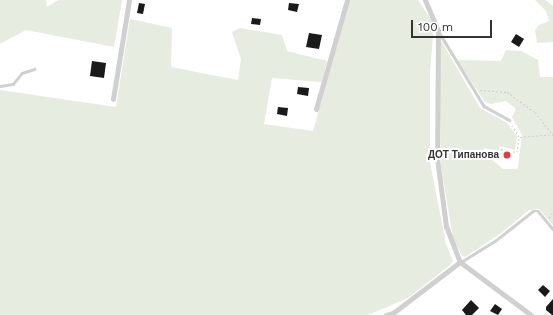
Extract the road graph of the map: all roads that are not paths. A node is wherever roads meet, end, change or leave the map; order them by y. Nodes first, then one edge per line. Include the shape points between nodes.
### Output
1 (129, 0) edge
2 (347, 0) edge
3 (426, 0) edge
4 (438, 30) junction
5 (34, 69) dead end
6 (0, 86) edge
7 (113, 99) dead end
8 (316, 108) dead end
9 (508, 120) road end
10 (553, 229) edge
11 (460, 262) junction
12 (393, 314) edge
13 (386, 315) edge
14 (531, 315) edge

1 - 7 street
2 - 8 street
3 - 4 street
4 - 9 lane via 484,106
4 - 11 street via 437,158 446,226
5 - 6 lane via 22,73 13,84
10 - 11 lane via 538,211 533,211 495,241
11 - 12 street
11 - 14 street
12 - 13 street

